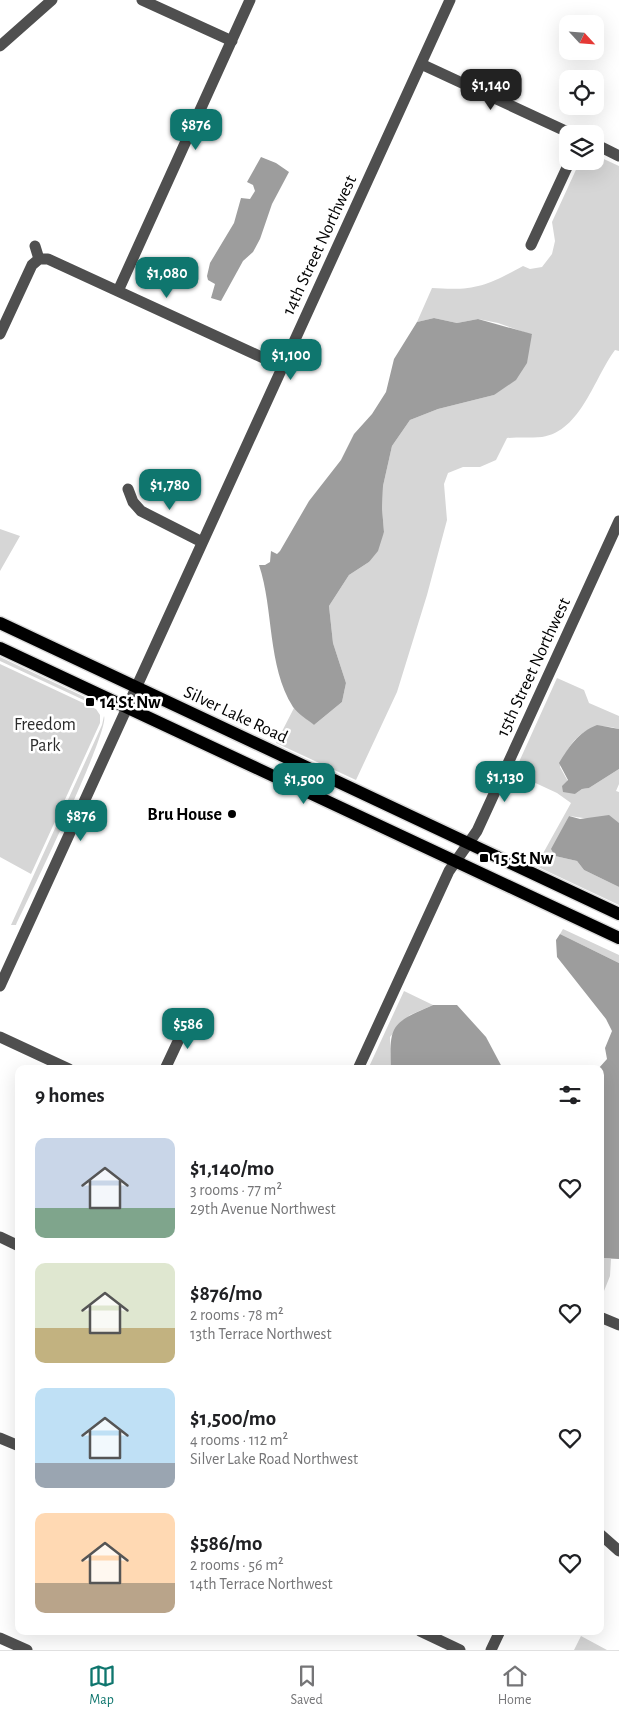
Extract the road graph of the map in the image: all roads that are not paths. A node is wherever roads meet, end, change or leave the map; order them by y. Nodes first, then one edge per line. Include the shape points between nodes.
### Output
1 (52, 0) edge
2 (142, 0) edge
3 (250, 0) edge
4 (450, 0) edge
5 (232, 40) junction
6 (0, 46) edge
7 (421, 64) junction
8 (559, 128) edge
9 (604, 148) edge
10 (619, 156) edge
11 (566, 170) edge
12 (531, 245) dead end
13 (35, 246) dead end
14 (39, 260) junction
15 (118, 291) junction
16 (0, 334) edge
17 (283, 367) junction
18 (128, 489) dead end
19 (619, 521) edge
20 (202, 542) junction
21 (0, 623) edge
22 (0, 648) edge
23 (136, 686) junction
24 (127, 707) junction
25 (470, 843) junction
26 (456, 861) junction
27 (619, 914) edge
28 (619, 938) edge
29 (0, 986) edge
30 (188, 1020) dead end
31 (0, 1037) edge
32 (60, 1065) edge
33 (167, 1065) edge
34 (360, 1065) edge
35 (0, 1237) edge
36 (15, 1244) edge
37 (604, 1319) edge
38 (619, 1325) edge
39 (0, 1438) edge
40 (15, 1444) edge
41 (604, 1538) edge
42 (619, 1551) edge
43 (428, 1635) edge
44 (498, 1635) edge
45 (0, 1638) edge
46 (27, 1650) edge
47 (460, 1650) edge
48 (491, 1650) edge

1 - 6 street
2 - 5 street
3 - 5 street
4 - 7 street, 14th Street Northwest
5 - 15 street
7 - 8 street
7 - 17 street, 14th Street Northwest
9 - 10 street
11 - 12 street
13 - 14 street
14 - 15 street via 48,259
14 - 16 street via 32,265
15 - 17 street
17 - 20 street, 14th Street Northwest
18 - 20 street via 132,502 141,511
19 - 25 street, 15th Street Northwest
20 - 23 street, 14th Street Northwest
21 - 23 main road, Silver Lake Road
22 - 24 main road
23 - 24 street, 14th Street Northwest
23 - 25 main road, Silver Lake Road
24 - 26 main road
24 - 29 street, 14th Street Northwest
25 - 26 street, 15th Street Northwest
25 - 27 main road, Silver Lake Road
26 - 28 main road
26 - 34 street, 15th Street Northwest via 440,888
30 - 33 street
31 - 32 street
35 - 36 street
37 - 38 street
39 - 40 street
41 - 42 street
43 - 47 street
44 - 48 street
45 - 46 street

